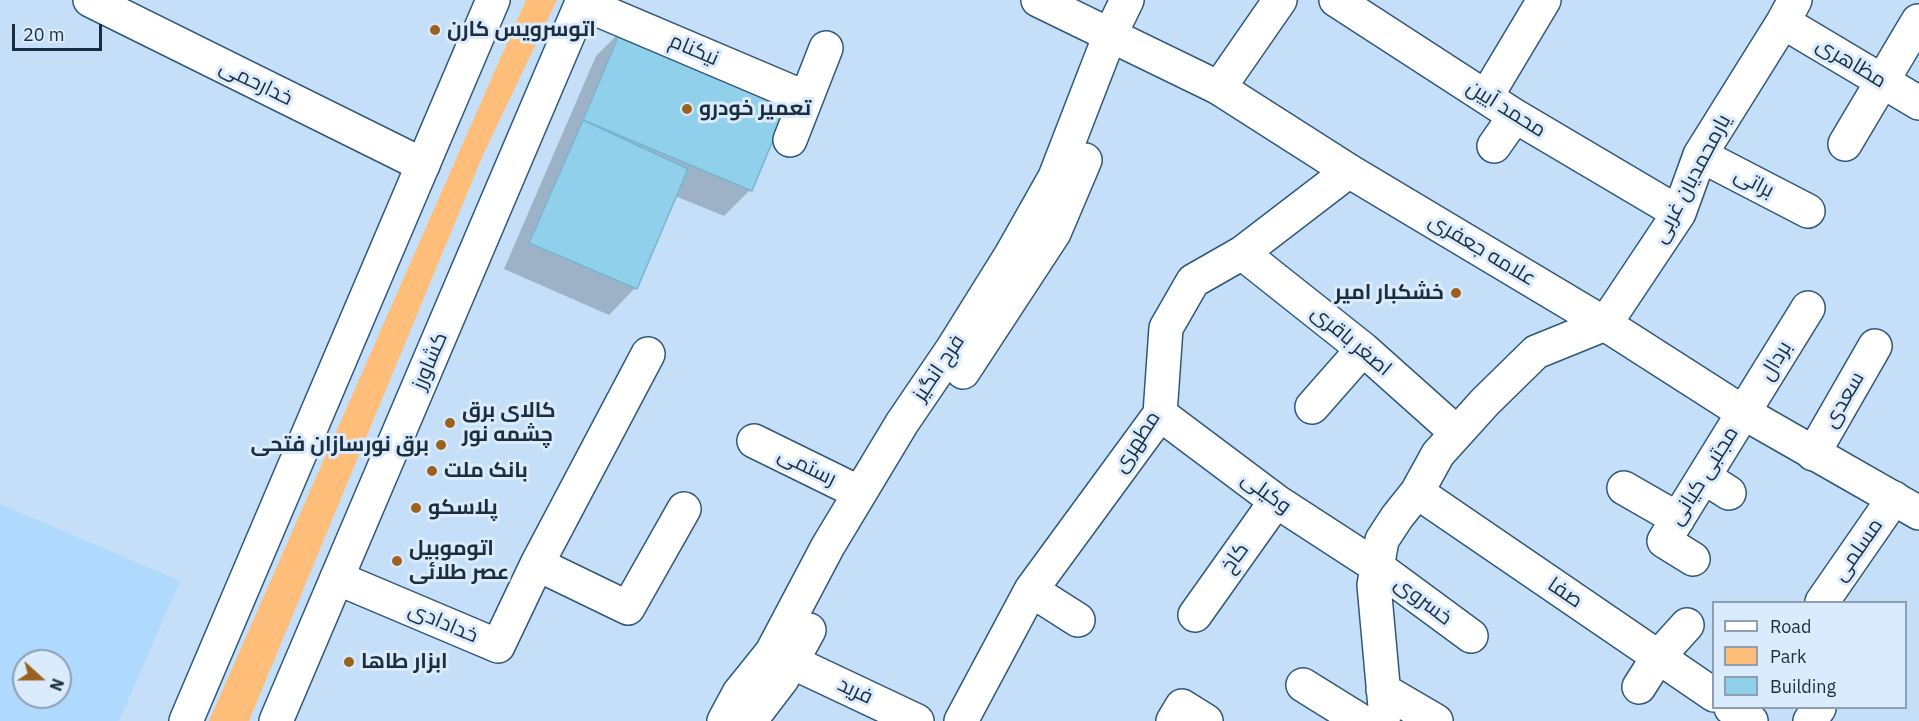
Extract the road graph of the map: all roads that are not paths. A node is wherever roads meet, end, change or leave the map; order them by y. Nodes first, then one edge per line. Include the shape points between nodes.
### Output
1 (90, 0) edge
2 (493, 0) edge
3 (1038, 0) edge
4 (1127, 0) edge
5 (1150, 0) edge
6 (1280, 0) edge
7 (1336, 0) edge
8 (1544, 0) edge
9 (583, 1) edge
10 (1789, 11) edge
11 (1918, 21) edge
12 (1121, 40) junction
13 (826, 48) dead end
14 (1881, 82) junction
15 (1219, 88) junction
16 (1486, 97) junction
17 (806, 98) junction
18 (1919, 103) edge
19 (1515, 116) junction
20 (790, 140) dead end
21 (1845, 144) dead end
22 (1494, 146) dead end
23 (1700, 155) junction
24 (423, 165) junction
25 (1349, 171) junction
26 (1808, 211) dead end
27 (1679, 213) junction
28 (1242, 253) junction
29 (1808, 308) dead end
30 (1605, 324) junction
31 (1875, 346) dead end
32 (1364, 349) junction
33 (648, 354) dead end
34 (1312, 407) dead end
35 (1744, 413) junction
36 (1160, 414) junction
37 (1457, 433) junction
38 (754, 441) dead end
39 (1814, 454) junction
40 (1624, 488) dead end
41 (1417, 492) junction
42 (860, 493) junction
43 (1276, 501) junction
44 (1907, 505) edge
45 (684, 509) dead end
46 (1678, 519) junction
47 (1693, 559) dead end
48 (537, 564) junction
49 (1376, 566) junction
50 (337, 578) junction
51 (1031, 590) junction
52 (1824, 601) edge
53 (1195, 615) dead end
54 (1078, 620) dead end
55 (1687, 625) dead end
56 (1471, 636) dead end
57 (1658, 657) junction
58 (792, 662) junction
59 (1303, 685) dead end
60 (1639, 687) dead end
61 (1712, 694) edge
62 (1383, 706) edge
63 (1733, 709) edge
64 (186, 721) edge
65 (276, 721) edge
66 (724, 721) edge
67 (750, 721) edge
68 (917, 721) edge
69 (961, 721) edge
70 (1173, 721) edge
71 (1206, 721) edge
72 (1361, 721) edge
73 (1436, 721) edge
74 (1751, 721) edge

1 - 24 street, خدارحمی
2 - 24 street
3 - 12 street, علامه جعفری
4 - 12 street, فرح انگیز
5 - 12 street
6 - 15 street
7 - 16 street, محمد آیین
8 - 16 street
9 - 17 street, نیکنام
9 - 50 street, کشاورز
10 - 14 street, مظاهری
10 - 23 street, یارمحمدیان غربی
11 - 14 street
12 - 15 street, علامه جعفری
12 - 42 street, فرح انگیز via 1055,177 1005,264
12 - 58 street via 1054,233 880,499
13 - 17 street
14 - 18 street, مظاهری
14 - 21 street
15 - 25 street, علامه جعفری
16 - 19 street, محمد آیین
17 - 20 street
19 - 22 street
19 - 27 street, محمد آیین
23 - 26 street, براتی
23 - 27 street, یارمحمدیان غربی
24 - 64 street
25 - 28 street, مطهری
25 - 30 street, علامه جعفری
27 - 30 street, یارمحمدیان غربی
28 - 32 street, اصغر باقری
28 - 36 street, مطهری via 1193,281 1166,328
29 - 35 street, بردال
30 - 35 street, علامه جعفری
30 - 37 street via 1536,352
31 - 39 street, سعدی
32 - 34 street
32 - 37 street, اصغر باقری
33 - 48 street, خدادادی
35 - 39 street, علامه جعفری
35 - 46 street, مجتبی کیانی via 1716,485
36 - 43 street, وکیلی
36 - 51 street, مطهری
37 - 41 street via 1438,454
38 - 42 street, رستمی
39 - 44 street, علامه جعفری
40 - 46 street
41 - 49 street via 1382,540
41 - 57 street, صفا
42 - 66 street, فرح انگیز via 777,645 739,693
43 - 49 street, وکیلی
43 - 53 street, کاخ
44 - 52 street, مسلمی
45 - 48 street via 628,608
46 - 47 street, مجتبی کیانی via 1664,541
48 - 50 street, خدادادی via 498,646
49 - 56 street, خسروی
49 - 62 street
50 - 65 street, کشاورز
51 - 54 street
51 - 69 street, مطهری
55 - 57 street
57 - 60 street
57 - 61 street, صفا
58 - 67 street
58 - 68 street, فرید
59 - 72 street
62 - 73 street
63 - 74 street
70 - 71 street via 1182,706

